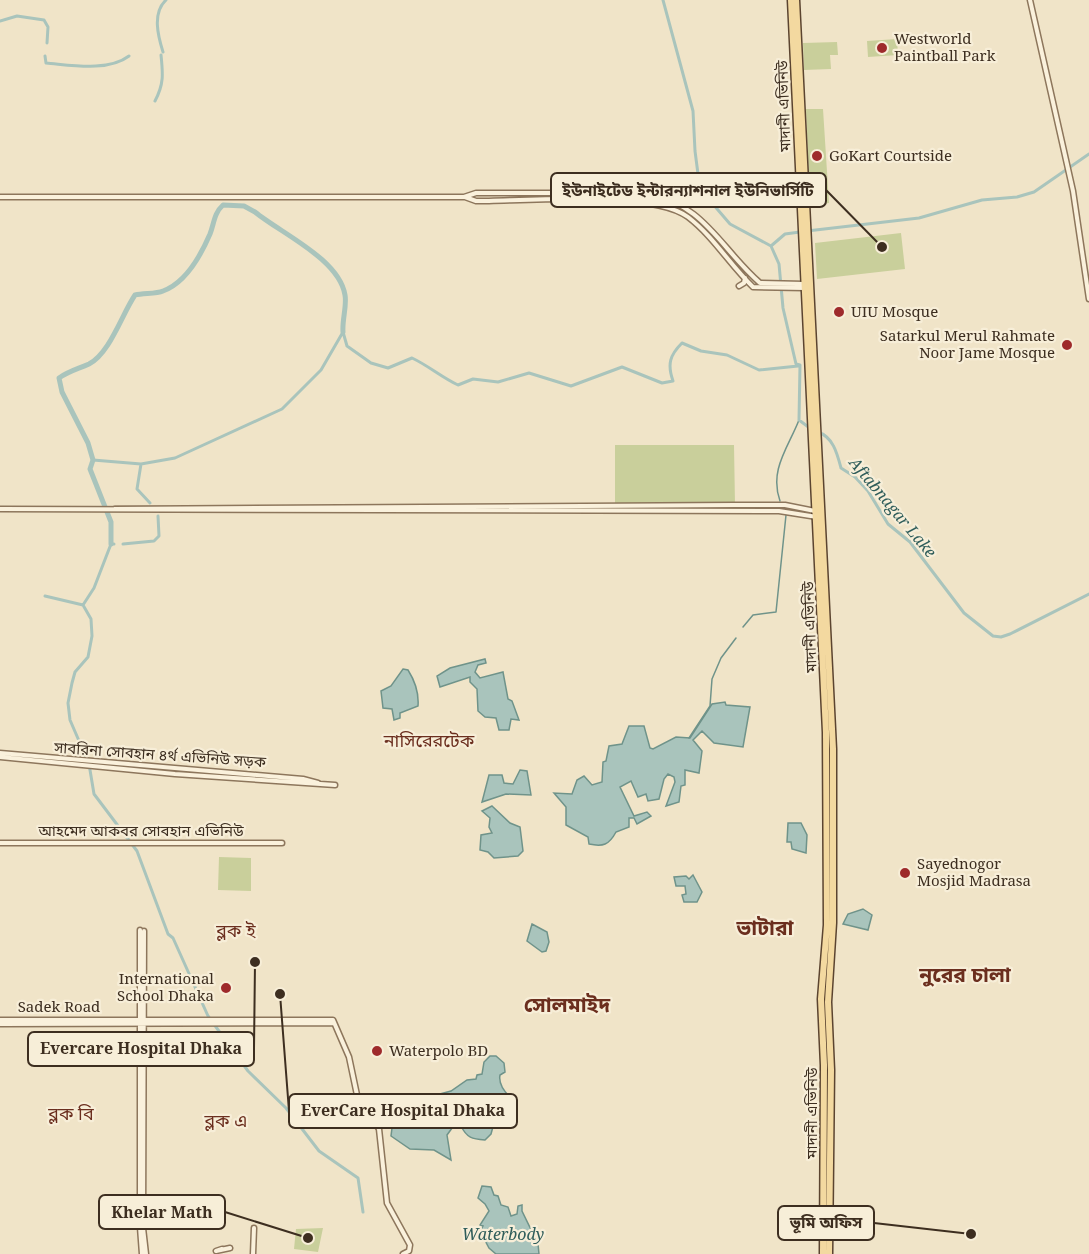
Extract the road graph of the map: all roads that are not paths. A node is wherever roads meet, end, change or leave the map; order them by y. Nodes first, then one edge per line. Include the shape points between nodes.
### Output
1 (791, 0) edge
2 (796, 0) edge
3 (1030, 0) edge
4 (796, 41) junction
5 (0, 197) edge
6 (464, 197) junction
7 (687, 207) junction
8 (686, 215) junction
9 (805, 250) junction
10 (743, 276) junction
11 (739, 286) dead end
12 (768, 286) junction
13 (805, 286) junction
14 (1089, 299) edge
15 (814, 394) junction
16 (735, 505) junction
17 (112, 509) junction
18 (0, 510) edge
19 (737, 511) junction
20 (819, 515) junction
21 (0, 755) edge
22 (335, 785) dead end
23 (0, 843) edge
24 (282, 843) dead end
25 (830, 885) junction
26 (142, 930) dead end
27 (0, 1020) edge
28 (141, 1022) junction
29 (0, 1024) edge
30 (254, 1228) dead end
31 (230, 1248) dead end
32 (216, 1251) dead end
33 (222, 1252) edge
34 (144, 1254) edge
35 (253, 1254) edge
36 (403, 1254) edge
37 (823, 1254) edge
38 (829, 1254) edge

1 - 4 main road, মাদানী এভিনিউ
2 - 4 main road, মাদানী এভিনিউ
3 - 14 street via 1072,191
4 - 9 main road, মাদানী এভিনিউ
5 - 6 street
6 - 7 street via 476,193 636,193 662,197
6 - 8 street via 476,201 646,201
7 - 8 street
7 - 12 street via 759,282
8 - 10 street
9 - 13 main road, মাদানী এভিনিউ
9 - 15 main road, মাদানী এভিনিউ
10 - 11 street via 744,283
10 - 12 street via 753,286
12 - 13 street
13 - 15 main road, মাদানী এভিনিউ
15 - 20 main road, মাদানী এভিনিউ
16 - 17 street
16 - 19 street
16 - 20 street via 785,506
17 - 18 street
17 - 19 street
19 - 20 street
20 - 25 main road, মাদানী এভিনিউ via 829,743
21 - 22 street, সাবরিনা সোবহান ৪র্থ এভিনিউ সড়ক
23 - 24 street, আহমেদ আকবর সোবহান এভিনিউ
25 - 37 main road, মাদানী এভিনিউ via 821,999
25 - 38 main road, মাদানী এভিনিউ
26 - 28 street
27 - 28 street, Sadek Road
28 - 29 street
28 - 34 street
28 - 36 street via 334,1021 349,1057 357,1095 379,1129 387,1203 410,1245
30 - 35 street
31 - 33 street
32 - 33 street

